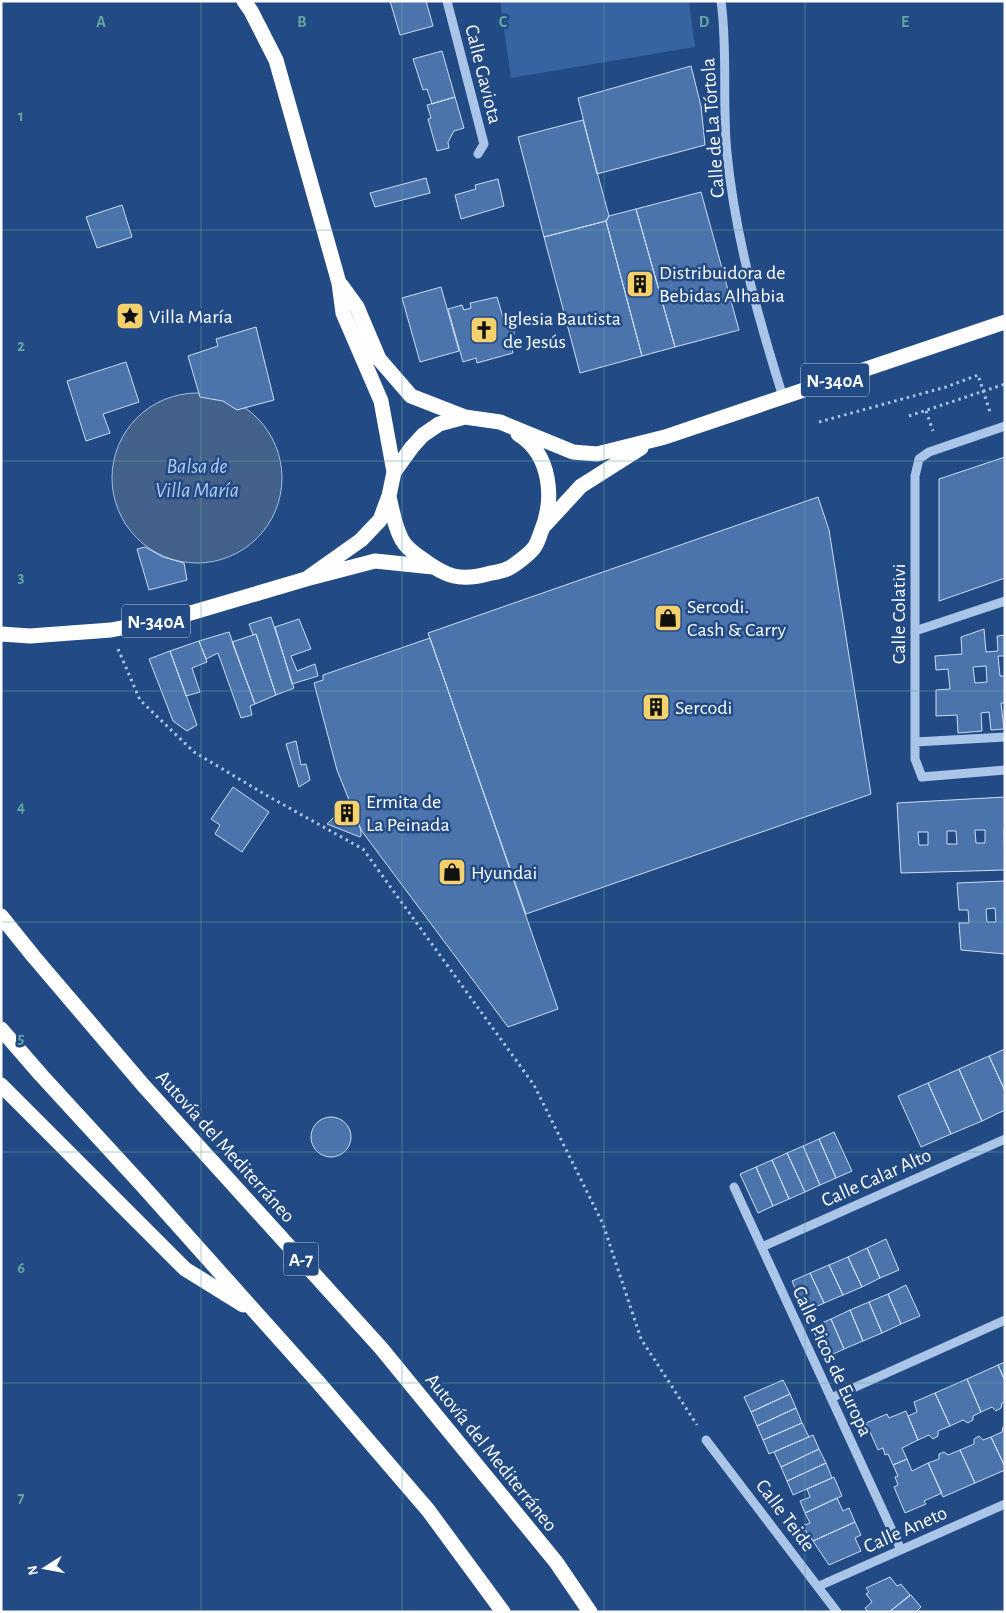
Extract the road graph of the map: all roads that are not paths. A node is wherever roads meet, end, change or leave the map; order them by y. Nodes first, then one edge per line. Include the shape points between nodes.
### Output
1 (244, 1) edge
2 (447, 1) edge
3 (721, 1) edge
4 (478, 154) dead end
5 (339, 282) junction
6 (1005, 322) edge
7 (783, 397) junction
8 (465, 417) junction
9 (500, 422) junction
10 (1005, 426) edge
11 (665, 436) junction
12 (394, 472) junction
13 (389, 496) junction
14 (543, 527) junction
15 (433, 567) junction
16 (306, 579) junction
17 (1005, 600) edge
18 (915, 631) junction
19 (1, 634) edge
20 (1005, 737) edge
21 (915, 742) junction
22 (1005, 770) edge
23 (1, 916) edge
24 (1, 1029) edge
25 (1, 1085) edge
26 (1005, 1139) edge
27 (734, 1187) dead end
28 (762, 1247) junction
29 (258, 1314) junction
30 (1005, 1320) edge
31 (831, 1398) junction
32 (706, 1440) road end
33 (1005, 1504) edge
34 (901, 1550) junction
35 (819, 1586) junction
36 (503, 1612) edge
37 (590, 1612) edge
38 (837, 1612) edge

1 - 5 highway via 276,60
2 - 4 street, Calle Gaviota via 484,144
3 - 7 street, Calle de La Tórtola via 727,152 740,242
5 - 8 highway via 357,307 379,359 411,396
5 - 12 highway via 344,314 381,401
6 - 7 highway, N-340A
7 - 11 highway, N-340A
8 - 9 highway, N-340A
8 - 12 highway, N-340A via 439,424 423,435
9 - 11 highway, N-340A via 573,452 597,454
9 - 14 highway, N-340A via 526,438 542,460 549,482 550,500
10 - 18 street, Calle Colativi via 919,458 915,476
11 - 14 highway, N-340A via 581,486
12 - 13 highway, N-340A
13 - 15 highway, N-340A via 392,515 402,540
13 - 16 highway, N-340A via 380,520 360,540
14 - 15 highway, N-340A via 534,549 509,568 471,579 446,575
15 - 16 highway, N-340A via 375,561
16 - 19 highway, N-340A via 178,617 111,630 30,636
17 - 18 street
18 - 21 street, Calle Colativi
20 - 21 street
21 - 22 street, Calle Colativi via 915,759 922,777
23 - 37 highway, Autovía del Mediterráneo / A-7 via 143,1084 381,1348 556,1562
24 - 29 highway
25 - 29 highway via 184,1269
26 - 28 street, Calle Calar Alto
27 - 28 street, Calle Picos de Europa
28 - 31 street, Calle Picos de Europa
29 - 36 highway via 428,1510
30 - 31 street
31 - 34 street, Calle Picos de Europa
32 - 35 street, Calle Teide
33 - 34 street, Calle Aneto
34 - 35 street, Calle Aneto
35 - 38 street, Calle Teide

